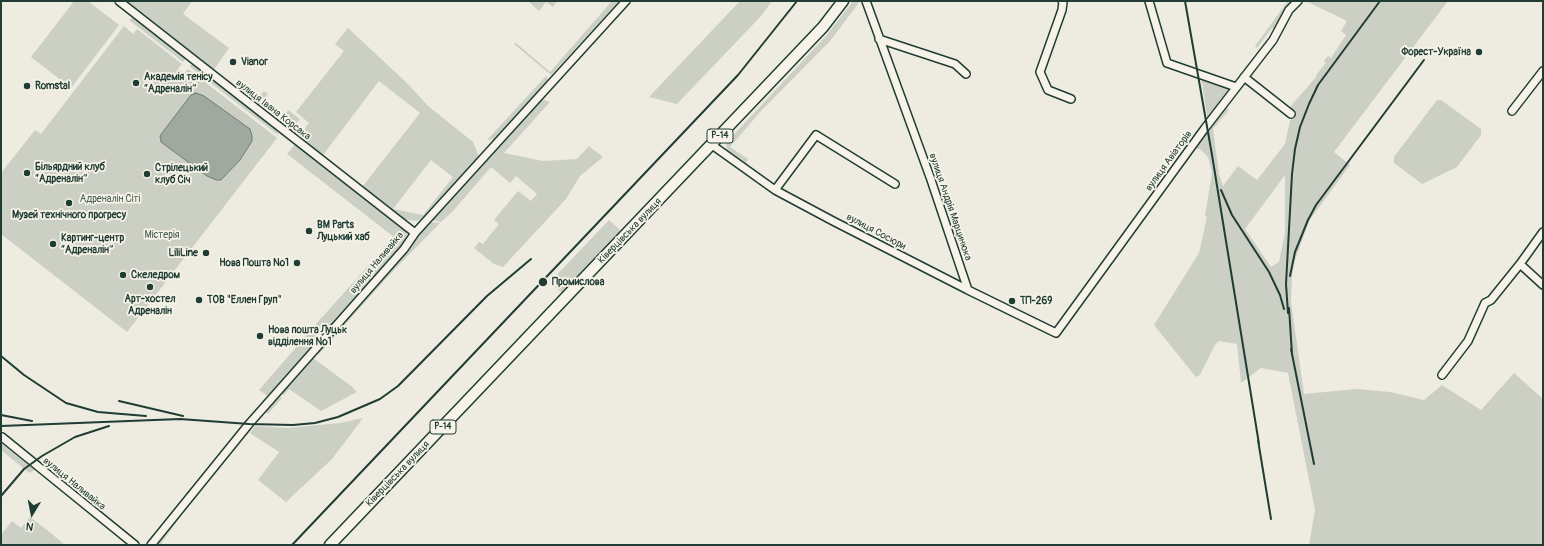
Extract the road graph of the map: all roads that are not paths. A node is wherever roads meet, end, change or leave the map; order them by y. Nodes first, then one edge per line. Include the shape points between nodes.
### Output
1 (119, 1) edge
2 (626, 1) edge
3 (843, 1) edge
4 (866, 1) edge
5 (1062, 1) edge
6 (1149, 1) edge
7 (1298, 1) edge
8 (879, 39) junction
9 (1543, 71) edge
10 (966, 74) dead end
11 (1244, 77) junction
12 (1236, 87) junction
13 (1071, 99) dead end
14 (1512, 112) dead end
15 (1291, 114) dead end
16 (712, 145) junction
17 (894, 184) dead end
18 (775, 190) junction
19 (1543, 232) edge
20 (415, 233) junction
21 (1520, 264) junction
22 (1543, 286) edge
23 (968, 290) junction
24 (1442, 375) dead end
25 (2, 437) edge
26 (135, 545) edge
27 (151, 545) edge
28 (330, 545) edge

1 - 20 street, вулиця Івана Корсака
2 - 20 street, вулиця Наливайка
3 - 16 main road, Ківерцівська вулиця / Р-14 via 823,28
4 - 8 street, вулиця Андрія Марцинюка
5 - 13 street via 1062,10 1040,72 1048,90
6 - 12 street via 1167,63
7 - 11 street, вулиця Авіаторів via 1289,10 1273,40
8 - 10 street via 955,64
8 - 23 street, вулиця Андрія Марцинюка
9 - 14 street
11 - 12 street, вулиця Авіаторів
11 - 15 street
12 - 23 street, вулиця Авіаторів via 1056,333
16 - 18 street, вулиця Сосюри
16 - 28 main road, Ківерцівська вулиця / Р-14
17 - 18 street via 816,135
18 - 23 street, вулиця Сосюри
19 - 21 street
20 - 27 street, вулиця Наливайка via 404,249 249,424
21 - 22 street
21 - 24 street via 1491,300 1485,302 1468,341
25 - 26 street, вулиця Наливайка

